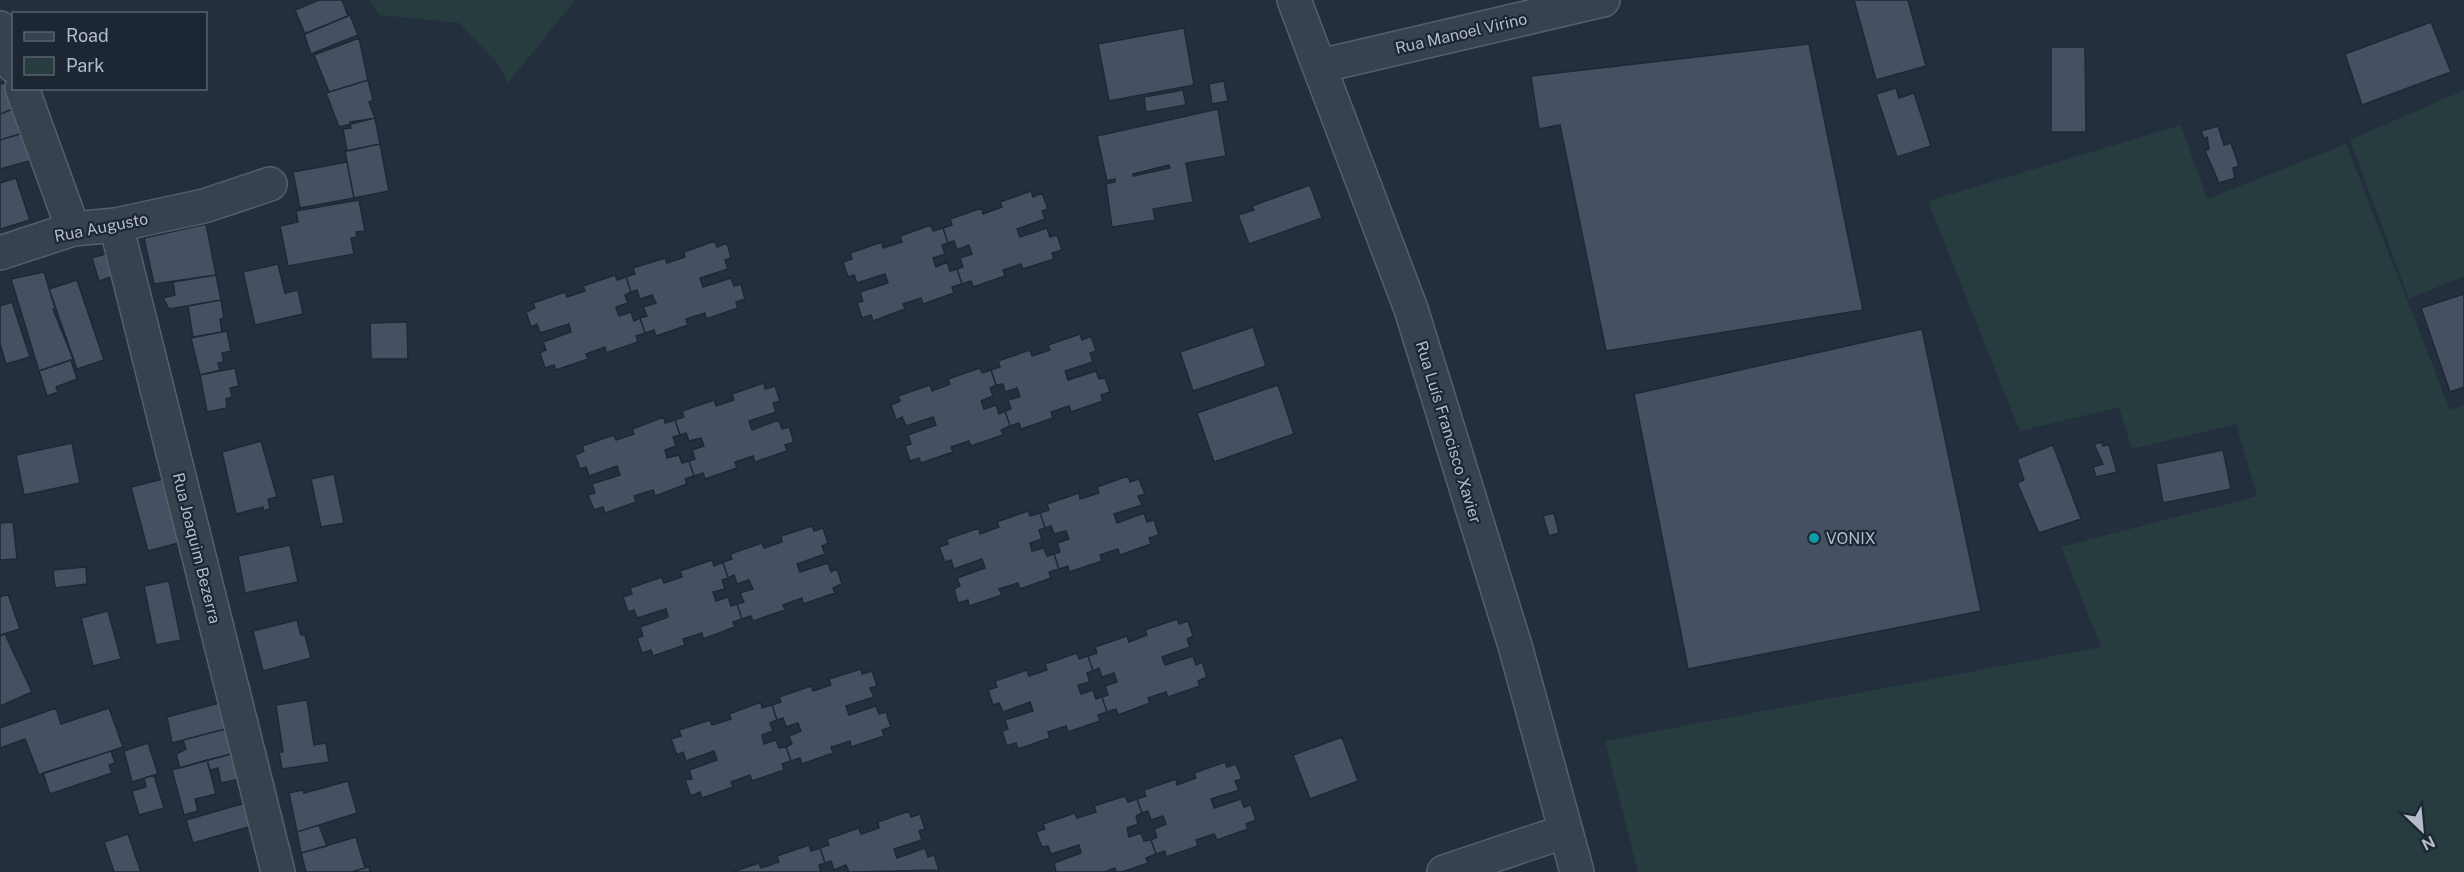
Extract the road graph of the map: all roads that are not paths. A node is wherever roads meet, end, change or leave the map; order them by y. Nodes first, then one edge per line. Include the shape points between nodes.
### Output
1 (1294, 0) edge
2 (1603, 0) edge
3 (0, 28) edge
4 (12, 61) edge
5 (1320, 66) junction
6 (23, 90) edge
7 (270, 184) dead end
8 (116, 225) junction
9 (73, 230) junction
10 (0, 253) edge
11 (1566, 831) junction
12 (278, 872) edge
13 (1444, 872) edge
14 (1577, 872) edge

1 - 5 street, Rua Luís Francisco Xavier
2 - 5 street, Rua Manoel Virino
3 - 4 street
5 - 11 street, Rua Luís Francisco Xavier via 1411,309 1516,649
6 - 9 street
7 - 8 street, Rua Augusto via 204,206
8 - 9 street, Rua Augusto
8 - 12 street, Rua Joaquim Bezerra
9 - 10 street, Rua Augusto
11 - 13 street
11 - 14 street, Rua Luís Francisco Xavier

